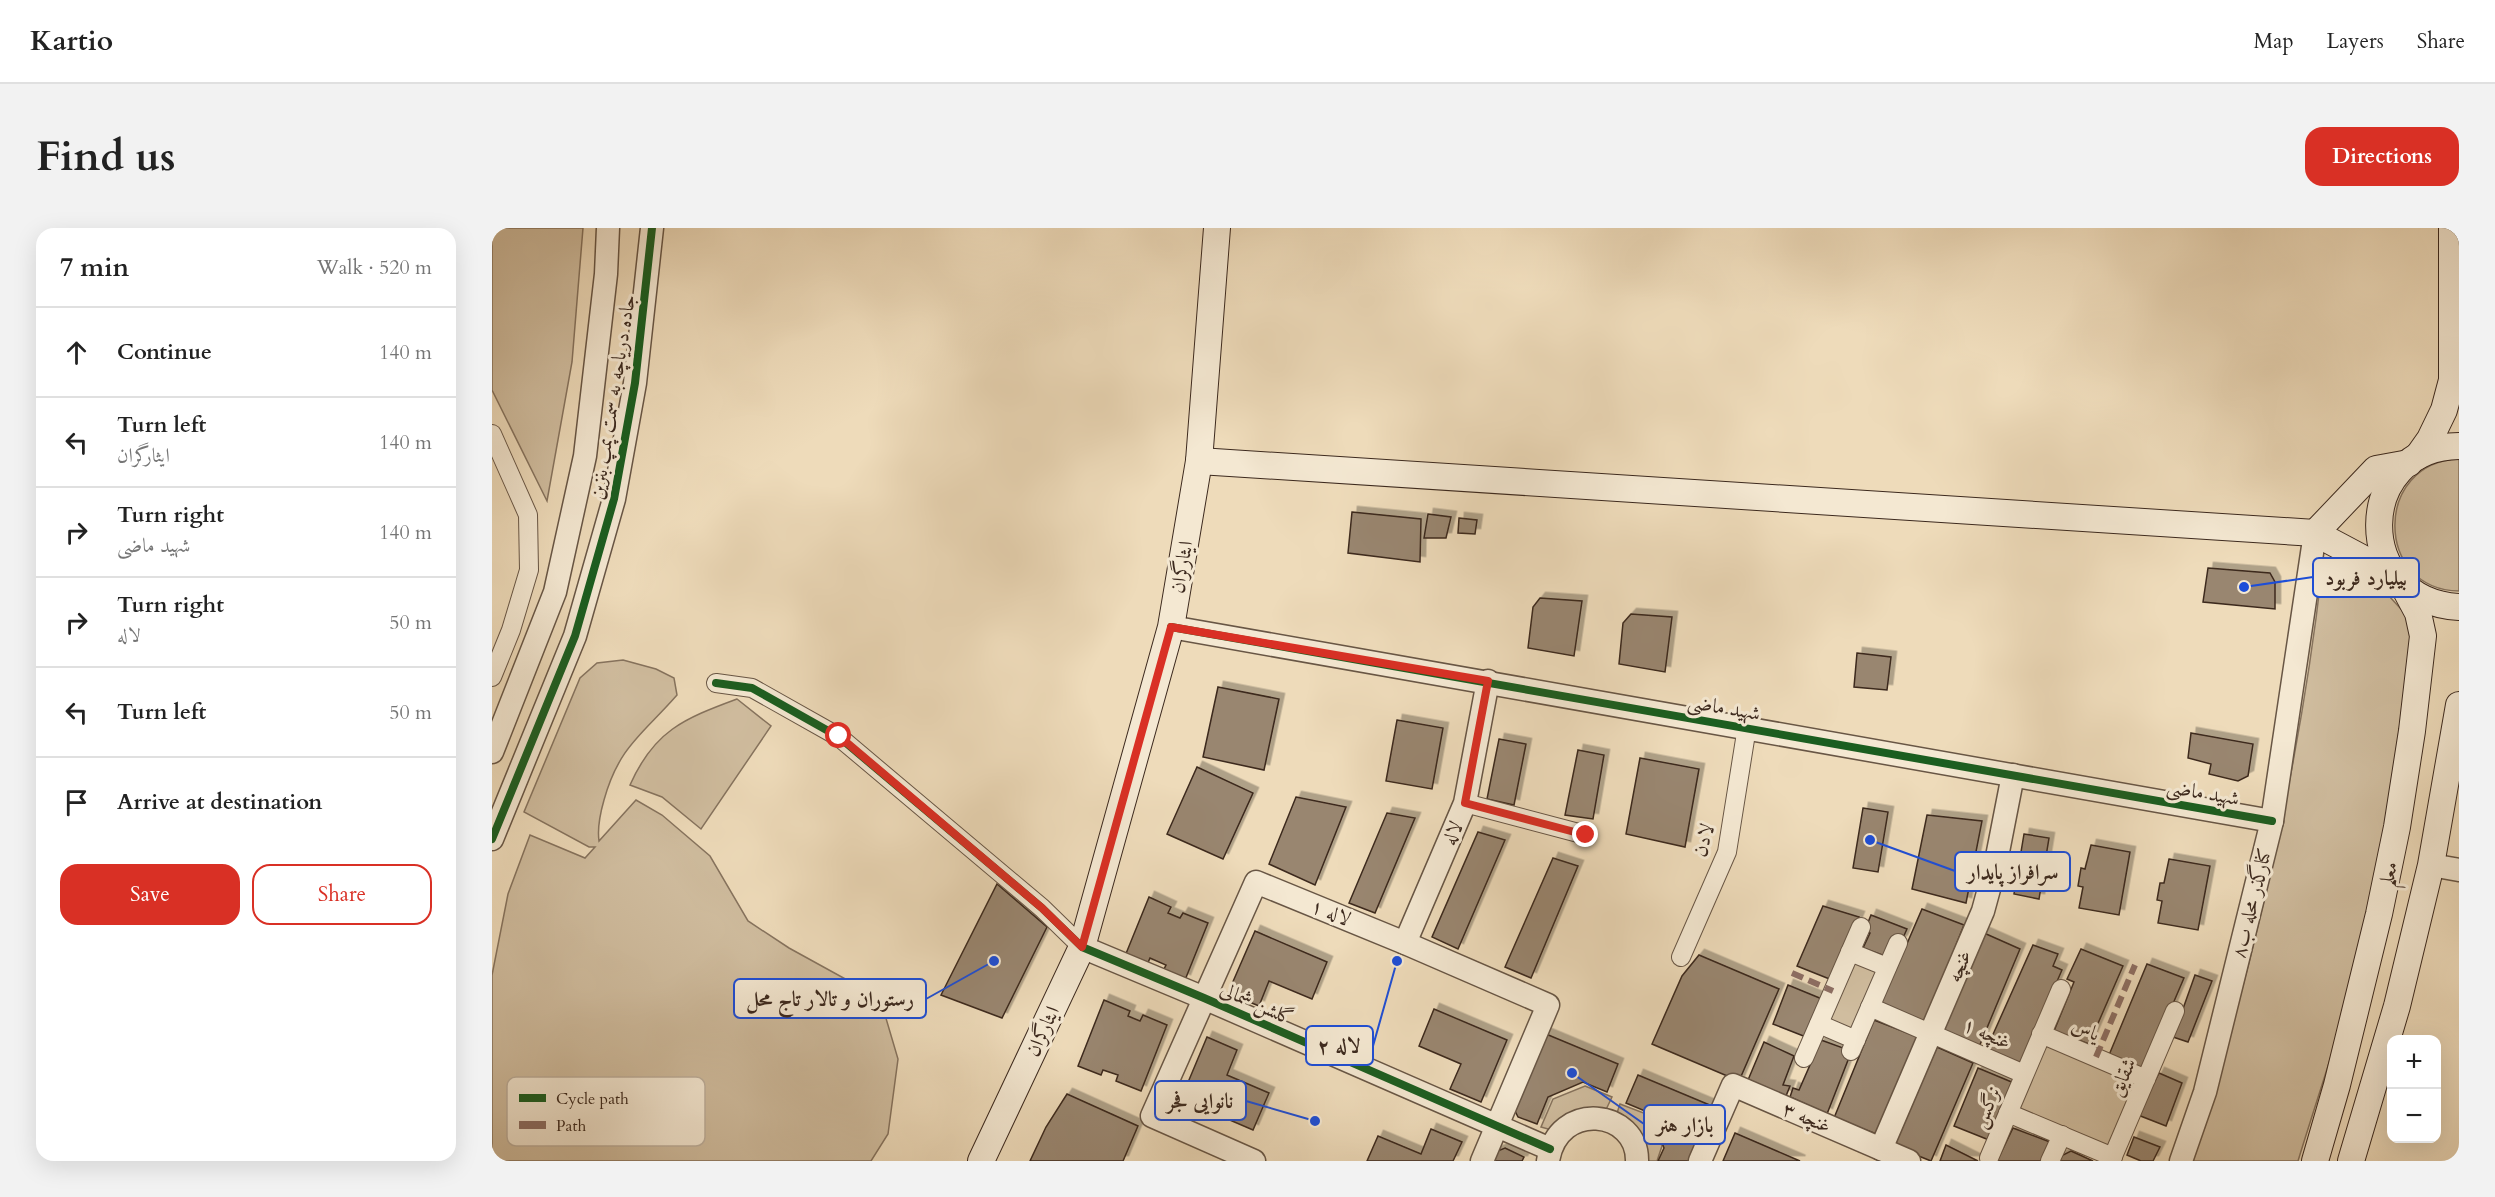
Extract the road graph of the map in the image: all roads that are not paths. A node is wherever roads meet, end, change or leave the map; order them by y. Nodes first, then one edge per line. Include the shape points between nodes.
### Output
1 (608, 228) edge
2 (652, 228) edge
3 (1217, 228) edge
4 (2452, 228) edge
5 (2456, 381) edge
6 (492, 434) edge
7 (2459, 446) edge
8 (2413, 460) junction
9 (1199, 461) junction
10 (2315, 533) junction
11 (2398, 580) junction
12 (2459, 607) edge
13 (1171, 627) junction
14 (492, 677) edge
15 (1488, 681) junction
16 (716, 683) dead end
17 (2458, 713) edge
18 (2414, 716) junction
19 (1747, 728) junction
20 (492, 752) edge
21 (2013, 775) junction
22 (1465, 803) junction
23 (2271, 821) junction
24 (1586, 835) dead end
25 (492, 839) edge
26 (2431, 865) junction
27 (2459, 870) edge
28 (1861, 927) dead end
29 (1405, 943) junction
30 (1898, 944) dead end
31 (1082, 947) junction
32 (1850, 952) junction
33 (1681, 957) dead end
34 (1887, 967) junction
35 (2061, 989) dead end
36 (1204, 998) junction
37 (1870, 1007) junction
38 (2175, 1011) dead end
39 (1819, 1024) junction
40 (1931, 1032) junction
41 (2041, 1034) junction
42 (1804, 1058) dead end
43 (2024, 1074) junction
44 (2146, 1079) junction
45 (2008, 1113) junction
46 (1497, 1126) junction
47 (2062, 1135) junction
48 (1881, 1149) junction
49 (1549, 1155) edge
50 (1989, 1158) dead end
51 (2112, 1159) edge
52 (981, 1161) edge
53 (1254, 1161) edge
54 (1482, 1161) edge
55 (1637, 1161) edge
56 (1700, 1161) edge
57 (1909, 1161) edge
58 (2050, 1161) edge
59 (2181, 1161) edge
60 (2315, 1161) edge
61 (2351, 1161) edge

1 - 20 street via 585,456 555,592
2 - 25 street, جاده دریاچه به سمت پمپ بنزین via 635,383 615,499 575,636
3 - 9 main road, ایثارگران
4 - 5 main road, معلم
5 - 8 main road, معلم via 2440,418
6 - 14 street via 528,514 529,570 512,630
7 - 8 main road via 2437,449
8 - 10 main road via 2376,469
8 - 11 main road, معلم via 2391,481 2381,504 2377,529 2382,553
9 - 10 main road
9 - 13 main road, ایثارگران
10 - 11 main road
10 - 23 street, کنارگذر محله ب۸
11 - 12 main road via 2419,597
11 - 18 main road, معلم via 2418,613 2423,636
13 - 15 street, شهید ماضی
13 - 31 main road, ایثارگران
15 - 19 street, شهید ماضی
15 - 22 street, لاله
16 - 31 street via 752,688 839,736 1042,908
17 - 18 main road via 2433,706
17 - 26 main road, معلم
18 - 60 main road, معلم via 2379,914
19 - 21 street, شهید ماضی
19 - 33 street, لادن via 1727,852
21 - 23 street, شهید ماضی
21 - 40 street, غنچه via 1983,911
22 - 24 street
22 - 29 street, لاله
23 - 59 street, کنارگذر محله ب۸ via 2205,1092
26 - 27 street
26 - 61 main road, معلم via 2397,1006
28 - 32 street
29 - 36 street, لاله ۱ via 1256,882
29 - 46 street, لاله ۱ via 1548,1005
30 - 34 street
31 - 36 street, گلشن شمالی
31 - 52 main road, ایثارگران
32 - 34 street
32 - 39 street
34 - 37 street
35 - 41 street, نرگس
36 - 46 street, گلشن شمالی
36 - 53 street via 1152,1116
37 - 39 street via 1854,1045
37 - 40 street, غنچه ۱
38 - 44 street, شقایق
39 - 42 street
40 - 43 street, غنچه ۱
40 - 48 street, غنچه
41 - 43 street, نرگس
41 - 44 street, یاس
43 - 45 street, نرگس
44 - 51 street, شقایق
45 - 47 street
45 - 50 street, نرگس
46 - 49 street, گلشن شمالی
46 - 54 street
47 - 51 street
47 - 58 street
48 - 56 street, غنچه ۳ via 1733,1085
48 - 57 street, غنچه ۳
49 - 55 street via 1557,1135 1568,1125 1597,1118 1623,1130 1632,1142

